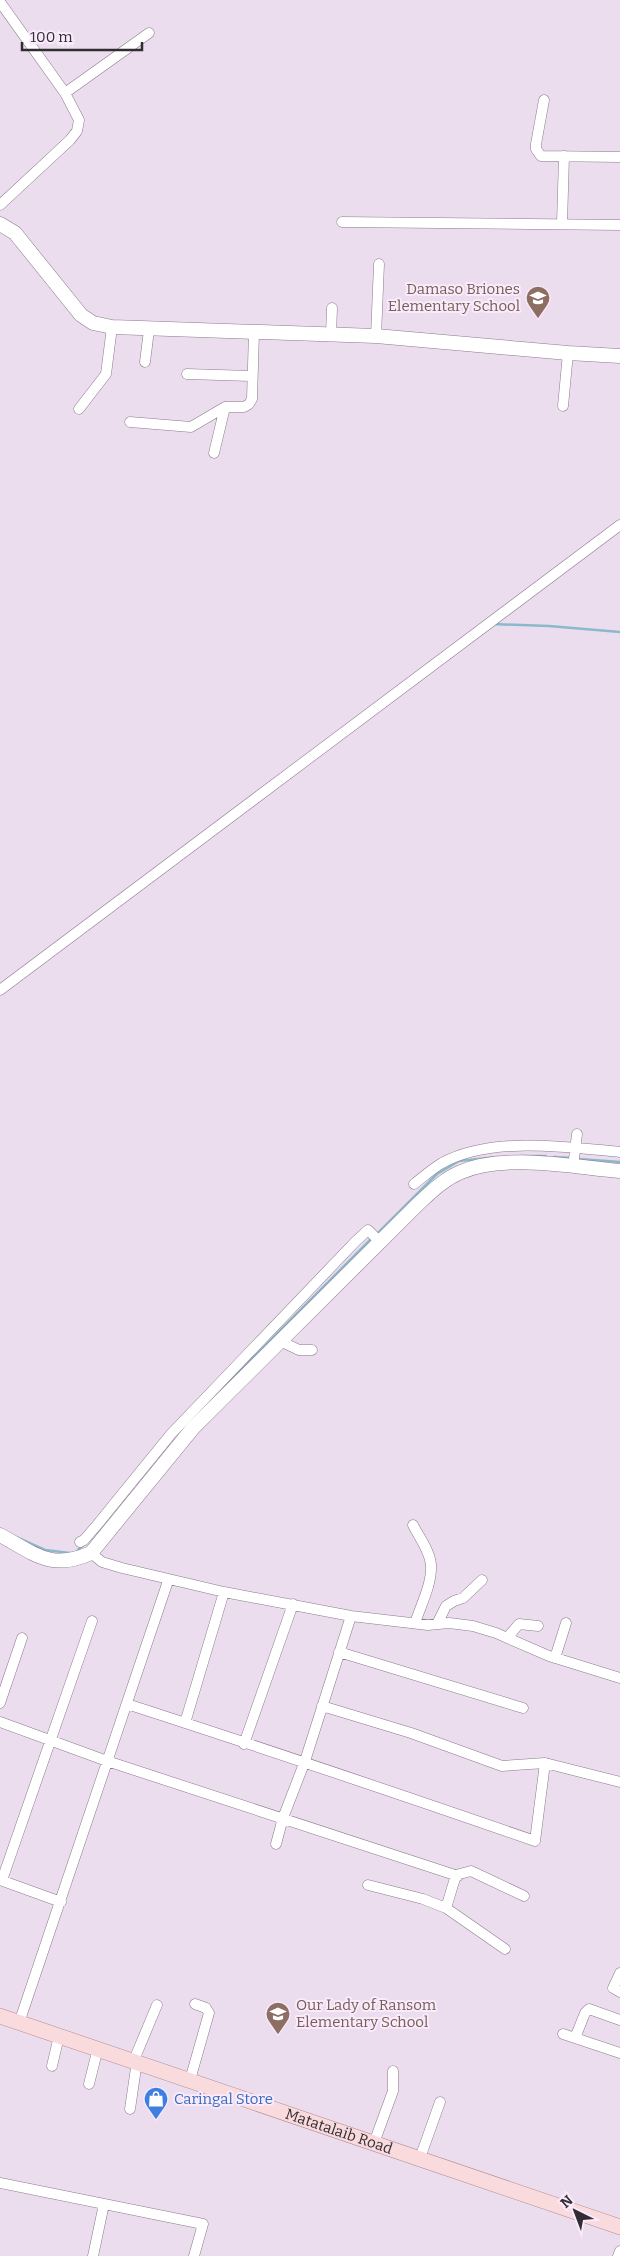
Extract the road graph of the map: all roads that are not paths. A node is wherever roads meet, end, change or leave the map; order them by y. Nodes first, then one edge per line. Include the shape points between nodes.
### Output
1 (0, 2) edge
2 (149, 34) dead end
3 (65, 93) junction
4 (544, 100) dead end
5 (564, 156) junction
6 (620, 157) edge
7 (0, 205) edge
8 (342, 222) dead end
9 (0, 224) edge
10 (562, 224) junction
11 (620, 225) edge
12 (379, 264) dead end
13 (332, 308) dead end
14 (112, 327) junction
15 (149, 330) junction
16 (254, 332) junction
17 (331, 335) junction
18 (376, 336) junction
19 (568, 353) junction
20 (620, 356) edge
21 (145, 362) dead end
22 (187, 374) dead end
23 (251, 376) junction
24 (563, 406) dead end
25 (225, 407) junction
26 (79, 409) dead end
27 (130, 422) dead end
28 (214, 453) dead end
29 (620, 525) edge
30 (0, 990) edge
31 (577, 1134) dead end
32 (550, 1147) junction
33 (576, 1148) junction
34 (620, 1152) edge
35 (549, 1165) junction
36 (574, 1167) junction
37 (620, 1171) edge
38 (414, 1184) dead end
39 (380, 1242) junction
40 (280, 1341) junction
41 (312, 1350) dead end
42 (413, 1525) dead end
43 (0, 1535) edge
44 (80, 1542) dead end
45 (92, 1553) junction
46 (482, 1580) dead end
47 (168, 1581) junction
48 (224, 1592) junction
49 (293, 1604) junction
50 (351, 1616) junction
51 (92, 1621) dead end
52 (415, 1623) junction
53 (566, 1623) dead end
54 (437, 1624) junction
55 (538, 1626) dead end
56 (22, 1638) dead end
57 (507, 1638) junction
58 (339, 1652) junction
59 (555, 1658) junction
60 (620, 1678) edge
61 (0, 1703) edge
62 (126, 1704) junction
63 (322, 1706) junction
64 (523, 1708) dead end
65 (0, 1722) edge
66 (185, 1723) junction
67 (51, 1739) junction
68 (244, 1744) junction
69 (107, 1761) junction
70 (305, 1761) junction
71 (545, 1763) junction
72 (620, 1782) edge
73 (283, 1818) junction
74 (276, 1844) dead end
75 (457, 1875) junction
76 (1, 1880) edge
77 (368, 1885) dead end
78 (524, 1896) dead end
79 (61, 1902) junction
80 (446, 1908) junction
81 (505, 1950) dead end
82 (620, 1973) edge
83 (620, 1992) edge
84 (195, 2004) dead end
85 (157, 2005) dead end
86 (0, 2016) edge
87 (620, 2020) edge
88 (19, 2022) junction
89 (563, 2034) dead end
90 (58, 2036) junction
91 (575, 2038) junction
92 (98, 2048) junction
93 (620, 2053) edge
94 (136, 2061) junction
95 (52, 2066) dead end
96 (392, 2071) dead end
97 (190, 2080) junction
98 (89, 2084) dead end
99 (440, 2102) dead end
100 (130, 2109) dead end
101 (374, 2143) junction
102 (420, 2158) junction
103 (0, 2183) edge
104 (104, 2204) junction
105 (620, 2226) edge
106 (620, 2251) edge
107 (93, 2256) edge
108 (194, 2256) edge
109 (618, 2256) edge

1 - 3 street
2 - 3 street
3 - 7 street via 79,120 77,131
4 - 5 street via 536,149 541,156
5 - 6 street
5 - 10 street
8 - 10 street
9 - 14 street via 14,232 81,315 93,323
10 - 11 street
12 - 18 street
13 - 17 street
14 - 15 street
14 - 26 street via 106,374
15 - 16 street
15 - 21 street
16 - 17 street
16 - 23 street
17 - 18 street
18 - 19 street
19 - 20 street
19 - 24 street
22 - 23 street
23 - 25 street via 252,399 249,404
25 - 27 street via 191,427
25 - 28 street
29 - 30 street
31 - 33 street
32 - 33 street
32 - 35 street
32 - 38 street via 476,1150 442,1163
33 - 34 street
33 - 36 street
35 - 36 street
35 - 39 street via 503,1163 460,1172 432,1191
36 - 37 street
39 - 40 street
39 - 44 street via 368,1230 356,1241 171,1434
40 - 41 street via 298,1350
40 - 45 street via 192,1428
42 - 52 street via 431,1564
43 - 45 street via 51,1561 76,1560
45 - 47 street via 102,1562
46 - 54 street via 463,1598 446,1606
47 - 48 street
47 - 62 street
48 - 49 street
48 - 66 street
49 - 50 street
49 - 68 street
50 - 52 street
50 - 58 street
51 - 67 street
52 - 54 street
53 - 59 street
54 - 57 street via 473,1626
55 - 57 street via 519,1624
56 - 61 street
57 - 59 street
58 - 63 street
58 - 64 street
59 - 60 street
62 - 66 street
62 - 69 street
63 - 70 street
63 - 71 street via 502,1766
65 - 67 street
66 - 68 street
67 - 69 street
67 - 76 street
68 - 70 street
69 - 73 street
69 - 79 street
70 - 71 street via 535,1841
70 - 73 street
71 - 72 street
73 - 74 street
73 - 75 street
75 - 78 street via 471,1871
75 - 80 street
76 - 79 street
77 - 80 street
79 - 88 street
80 - 81 street
82 - 83 street via 612,1988
84 - 97 street via 206,2008 209,2013
85 - 94 street
86 - 88 main road, Matatalaib Road
87 - 91 street via 589,2009 584,2013
88 - 90 main road, Matatalaib Road
89 - 91 street
90 - 92 main road, Matatalaib Road
90 - 95 street
91 - 93 street
92 - 94 main road, Matatalaib Road
92 - 98 street
94 - 97 main road, Matatalaib Road
94 - 100 street
96 - 101 street via 393,2091
97 - 101 main road, Matatalaib Road
99 - 102 street
101 - 102 main road, Matatalaib Road
102 - 105 main road, Matatalaib Road
103 - 104 street
104 - 107 street
104 - 108 street via 203,2224
106 - 109 street

